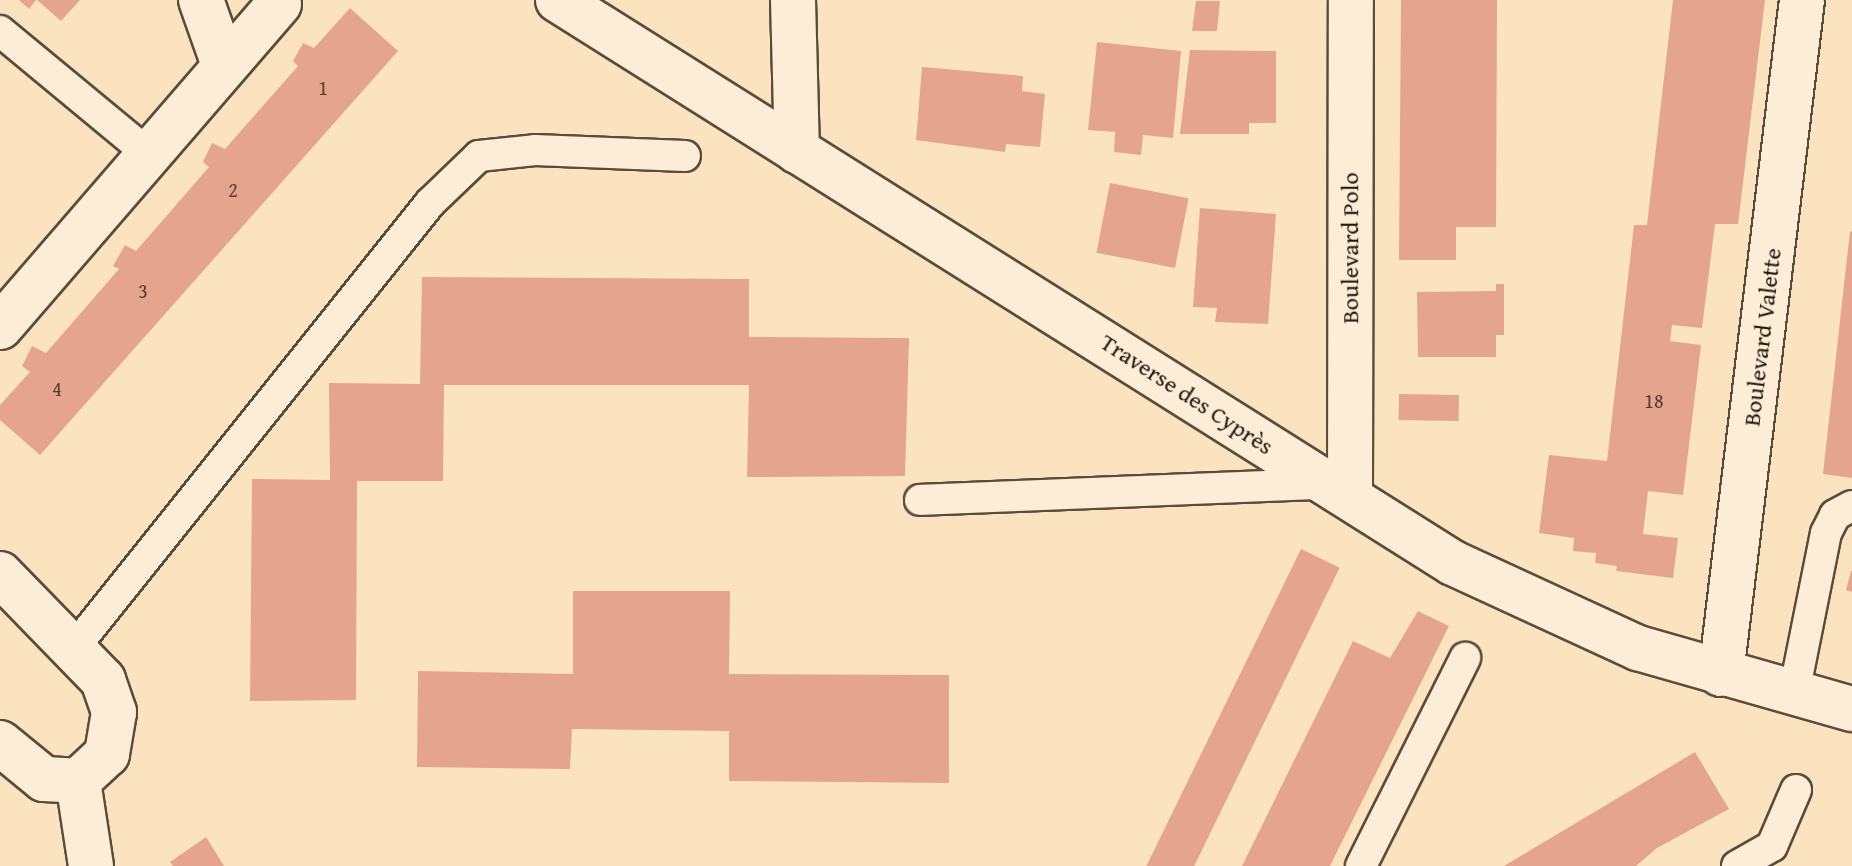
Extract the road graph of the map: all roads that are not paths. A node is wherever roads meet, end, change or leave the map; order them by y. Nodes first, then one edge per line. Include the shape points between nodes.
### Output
1 (201, 0) edge
2 (558, 0) edge
3 (793, 0) edge
4 (1351, 0) edge
5 (1802, 0) edge
6 (279, 4) dead end
7 (0, 31) edge
8 (224, 65) junction
9 (797, 151) junction
10 (150, 155) junction
11 (685, 156) dead end
12 (2, 322) edge
13 (1338, 490) junction
14 (920, 500) dead end
15 (1852, 506) edge
16 (0, 574) edge
17 (74, 648) junction
18 (1465, 658) dead end
19 (1721, 674) junction
20 (1794, 693) junction
21 (1852, 709) edge
22 (0, 743) edge
23 (78, 781) junction
24 (1796, 790) dead end
25 (90, 865) edge
26 (1361, 866) edge
27 (1737, 866) edge

1 - 8 street
2 - 9 street, Traverse des Cyprès
3 - 9 street
4 - 13 street, Boulevard Polo
5 - 19 street, Boulevard Valette
6 - 8 street
7 - 10 lane
8 - 10 street
9 - 13 street, Traverse des Cyprès
10 - 12 street
11 - 17 lane via 535,150 479,156 430,203
13 - 14 lane
13 - 19 street, Traverse des Cyprès via 1453,563 1638,648
15 - 20 lane via 1835,515 1826,533
16 - 17 street
17 - 23 street via 103,680 114,712 107,754
18 - 26 lane
19 - 20 street, Traverse des Cyprès
20 - 21 street, Traverse des Cyprès
22 - 23 street via 44,779
23 - 25 street
24 - 27 lane via 1772,846

